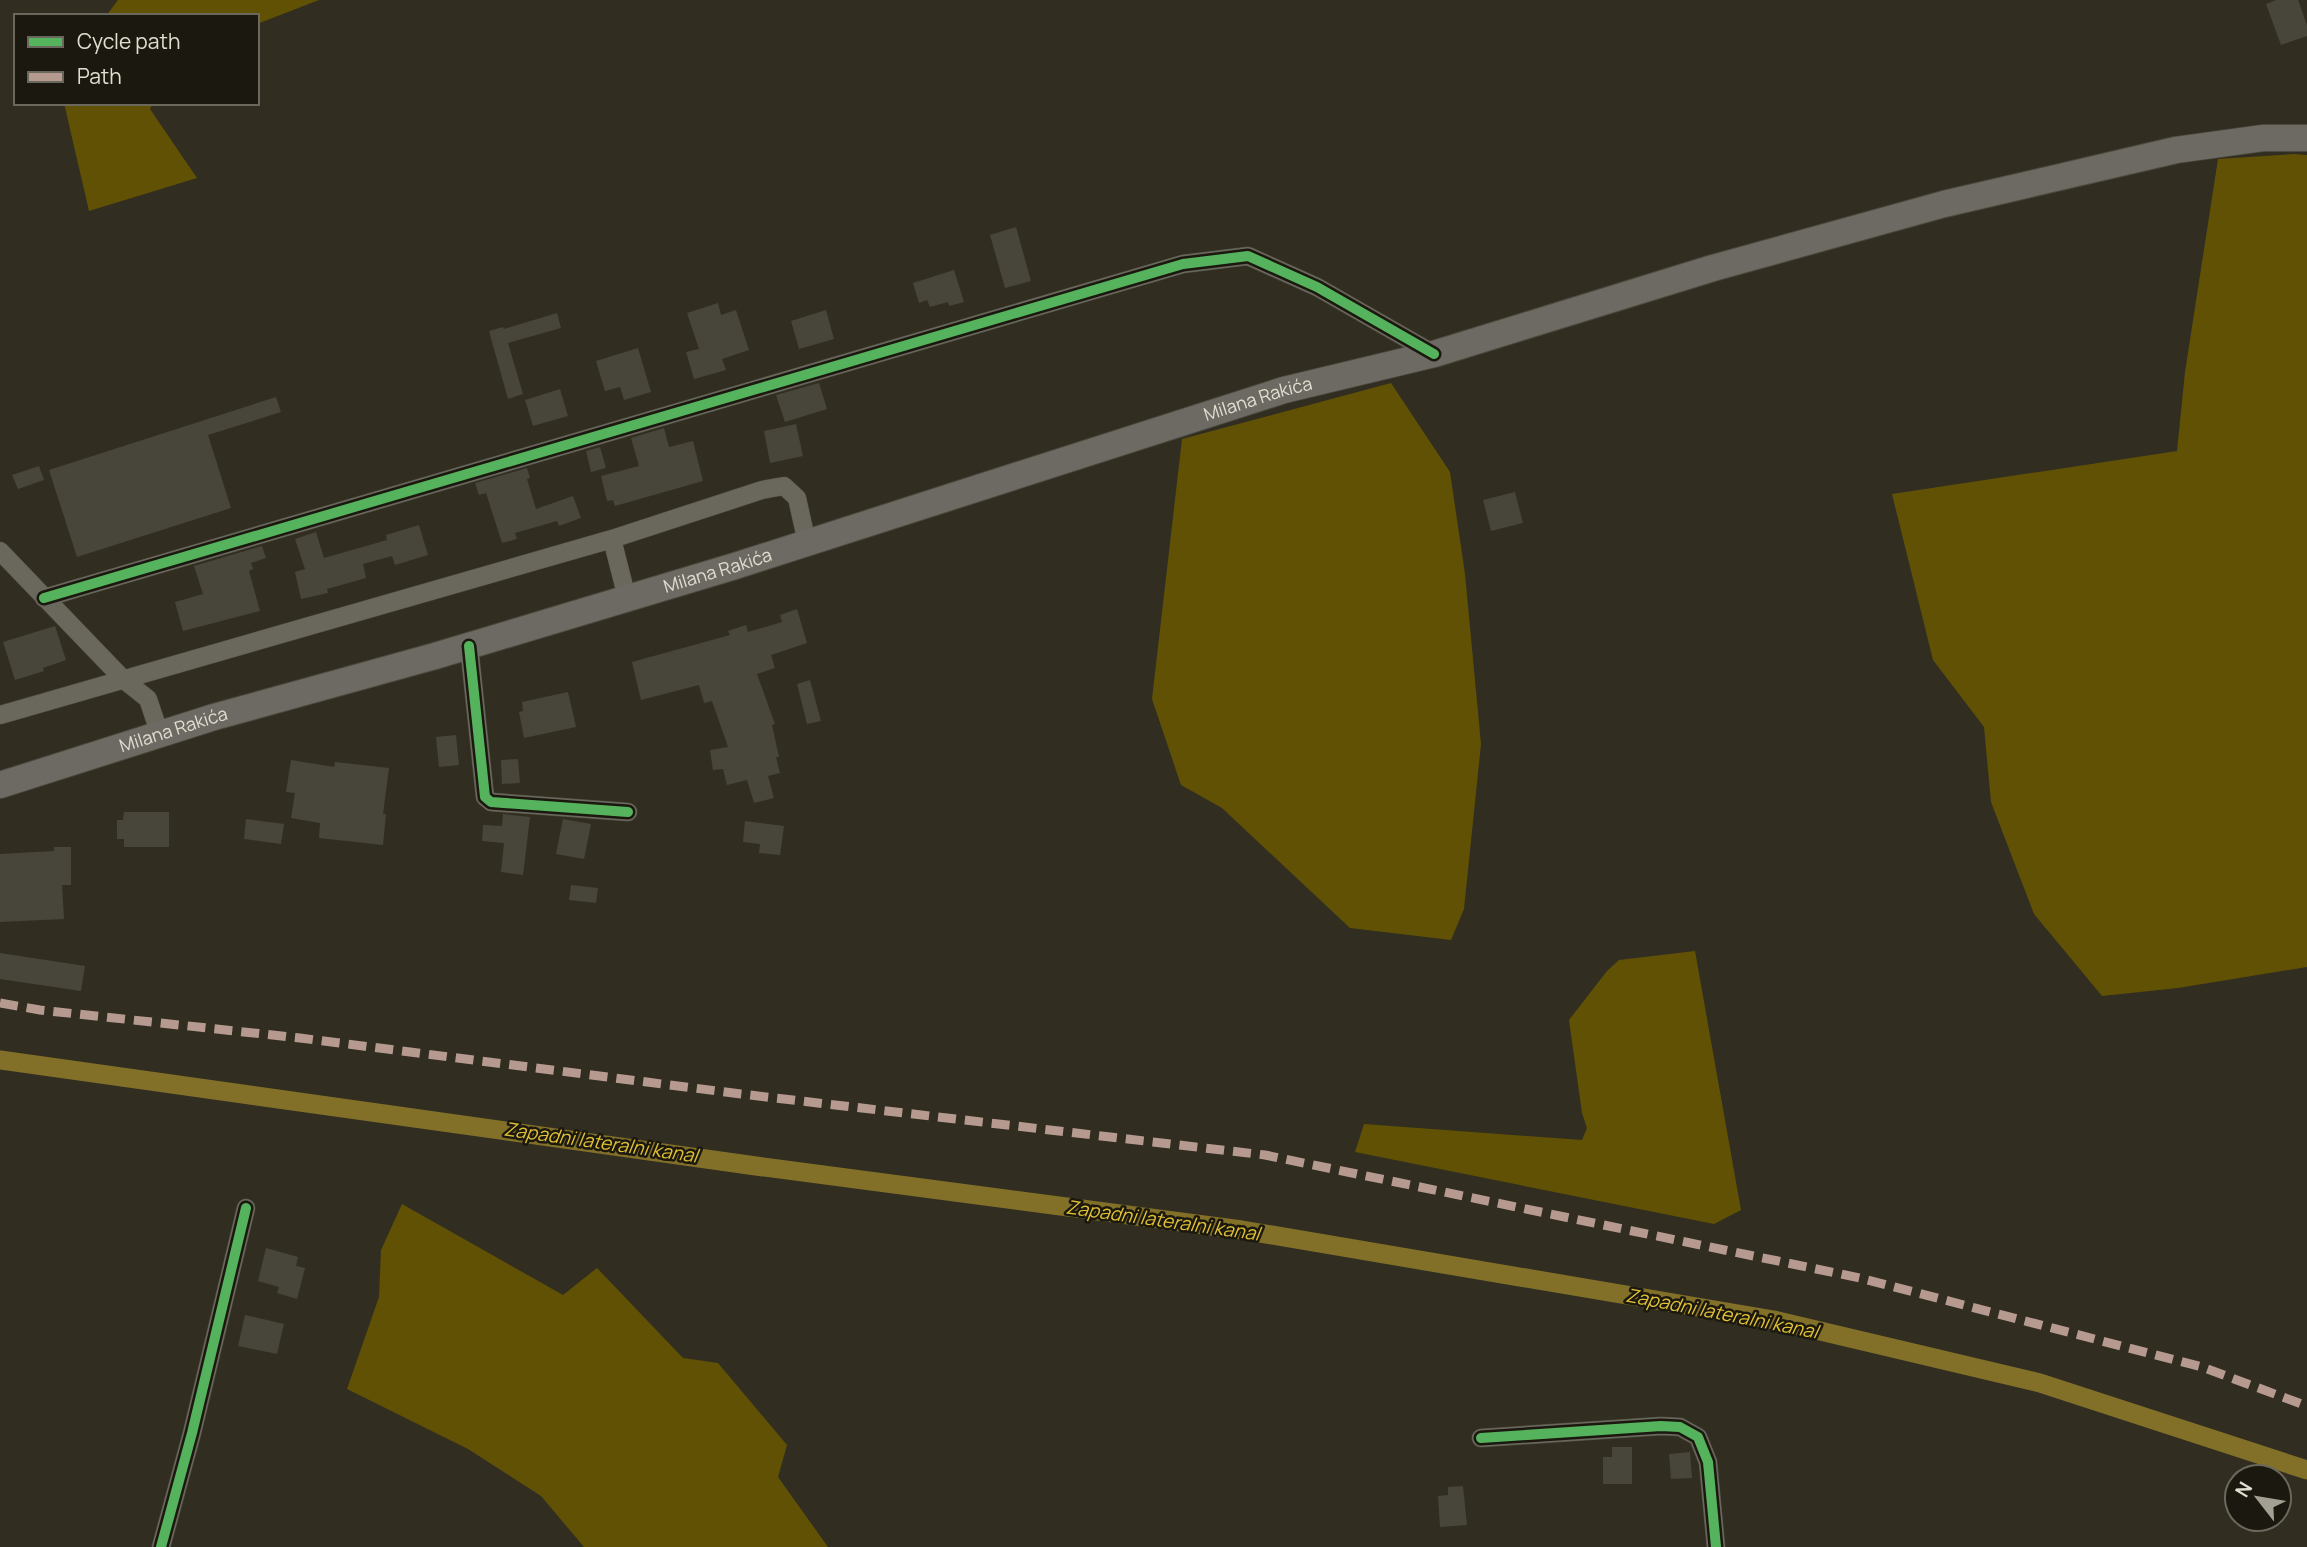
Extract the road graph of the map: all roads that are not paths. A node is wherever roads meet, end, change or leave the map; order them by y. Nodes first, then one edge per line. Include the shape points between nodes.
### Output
1 (2307, 138) edge
2 (1434, 354) junction
3 (612, 539) junction
4 (807, 543) junction
5 (0, 551) edge
6 (44, 598) junction
7 (627, 598) junction
8 (469, 646) junction
9 (123, 679) junction
10 (0, 715) edge
11 (160, 735) junction
12 (0, 785) edge
13 (628, 812) dead end
14 (246, 1208) dead end
15 (1481, 1438) dead end
16 (161, 1547) edge
17 (1716, 1547) edge

1 - 2 main road, Milana Rakića via 2263,138 2176,150 1944,204 1713,268
2 - 4 main road, Milana Rakića via 1284,390
2 - 6 street via 1317,287 1248,256 1184,264
3 - 4 street via 784,486 797,498
3 - 7 street
3 - 9 street
4 - 7 main road, Milana Rakića
5 - 6 street
6 - 9 street
7 - 8 main road, Milana Rakića
8 - 11 main road, Milana Rakića
8 - 13 street via 485,797 491,802
9 - 10 street
9 - 11 street via 148,699
11 - 12 main road, Milana Rakića
14 - 16 street
15 - 17 street via 1680,1427 1698,1437 1708,1462

